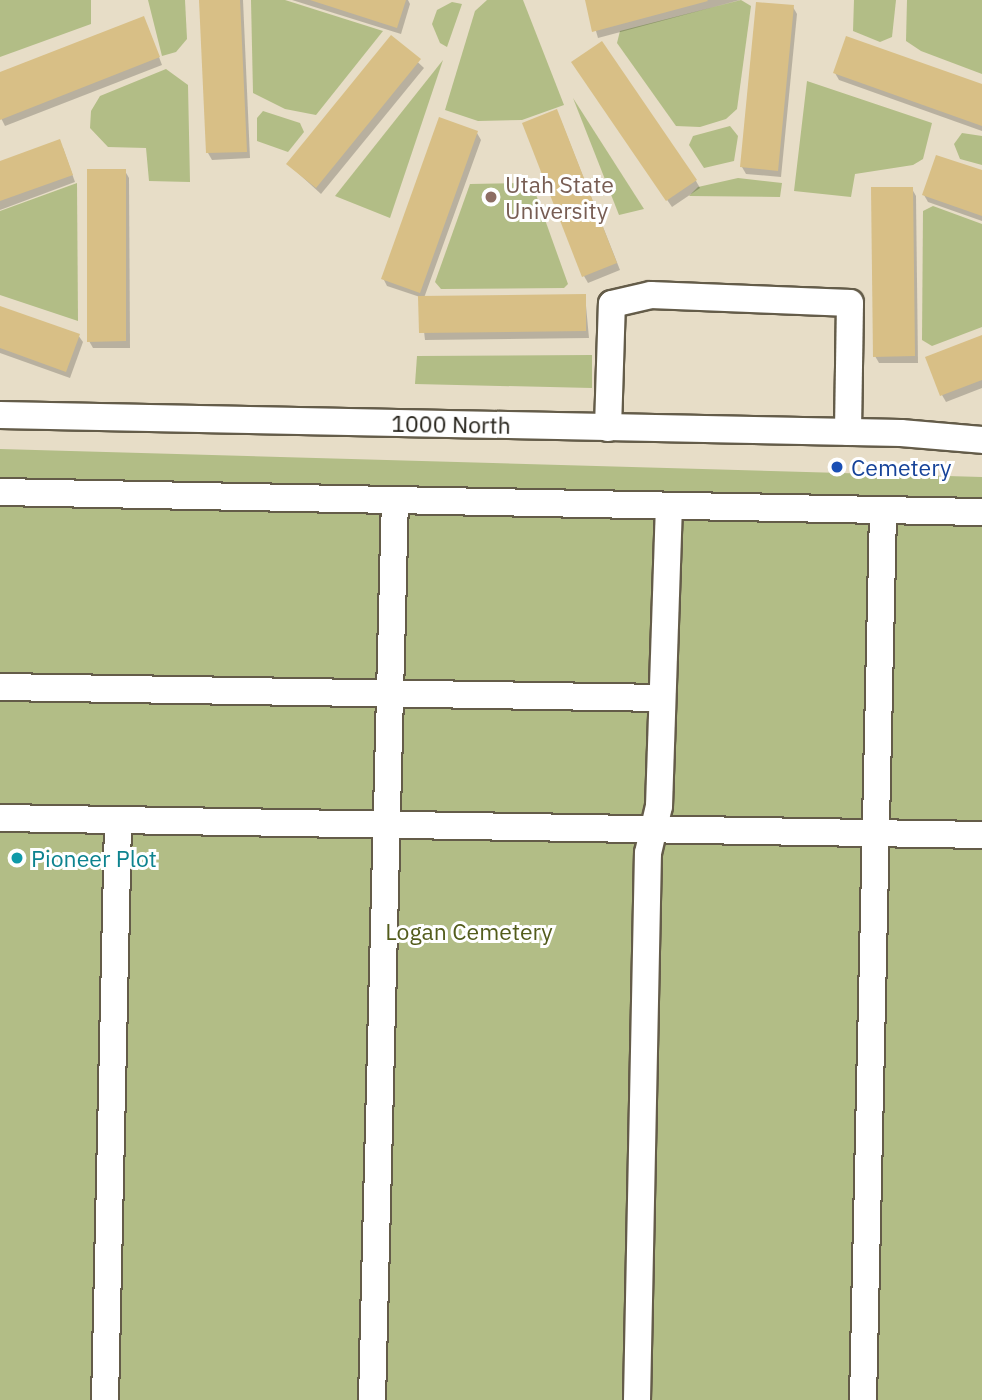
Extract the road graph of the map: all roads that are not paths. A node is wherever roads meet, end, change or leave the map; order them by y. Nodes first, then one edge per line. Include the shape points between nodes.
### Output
1 (0, 415) edge
2 (982, 425) edge
3 (608, 428) junction
4 (848, 432) junction
5 (901, 433) junction
6 (982, 440) edge
7 (0, 492) edge
8 (395, 500) junction
9 (669, 507) junction
10 (883, 511) junction
11 (982, 512) edge
12 (0, 687) edge
13 (390, 696) junction
14 (662, 698) junction
15 (0, 818) edge
16 (118, 821) junction
17 (387, 825) junction
18 (654, 830) junction
19 (874, 834) junction
20 (982, 835) edge
21 (105, 1400) edge
22 (372, 1400) edge
23 (637, 1400) edge
24 (863, 1400) edge

1 - 3 street, 1000 North
2 - 5 street, 1000 North
3 - 4 street, 1000 North
3 - 4 street via 612,304 651,295 850,303
4 - 5 street, 1000 North
5 - 6 street, 1000 North
7 - 8 street
8 - 9 street
8 - 13 street
9 - 10 street
9 - 14 street
10 - 11 street
10 - 19 street
12 - 13 street
13 - 14 street
13 - 17 street
14 - 18 street
15 - 16 street
16 - 17 street
16 - 21 street
17 - 18 street
17 - 22 street
18 - 19 street
18 - 23 street via 648,853
19 - 20 street
19 - 24 street

